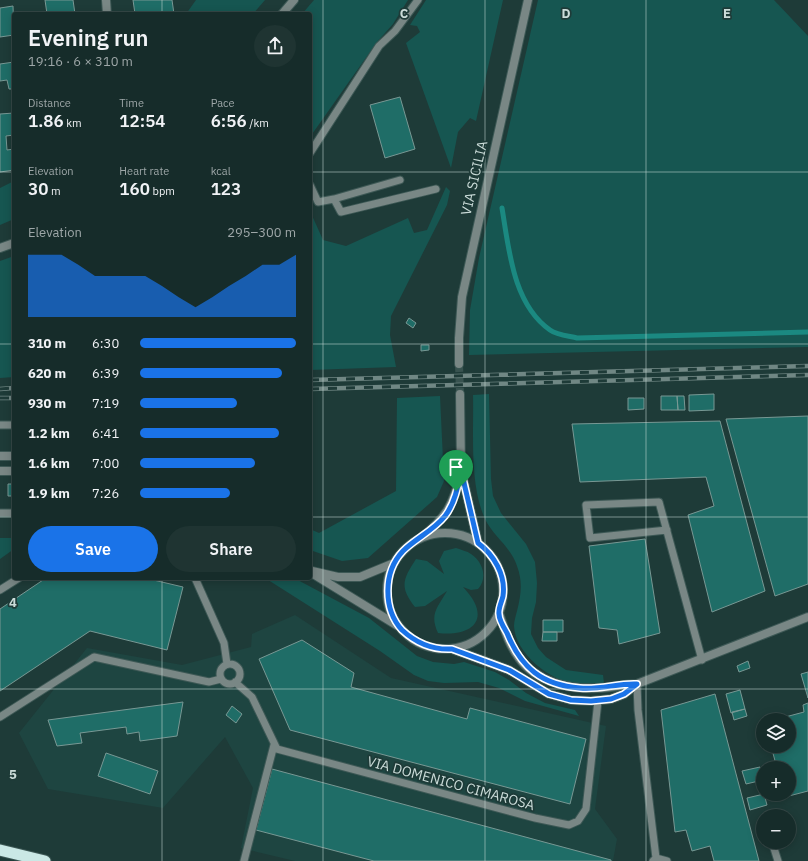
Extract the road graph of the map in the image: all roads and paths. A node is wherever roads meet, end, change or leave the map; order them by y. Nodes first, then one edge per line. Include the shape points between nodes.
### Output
1 (106, 0) edge
2 (294, 0) edge
3 (418, 0) edge
4 (528, 0) edge
5 (107, 12) edge
6 (284, 12) edge
7 (312, 150) edge
8 (400, 180) dead end
9 (436, 189) dead end
10 (312, 190) edge
11 (334, 199) junction
12 (12, 244) edge
13 (0, 248) edge
14 (459, 364) tunnel mouth
15 (460, 394) tunnel mouth
16 (0, 425) edge
17 (12, 425) edge
18 (0, 456) edge
19 (12, 456) edge
20 (461, 470) junction
21 (0, 471) edge
22 (12, 471) edge
23 (0, 513) edge
24 (12, 513) edge
25 (667, 530) junction
26 (422, 537) junction
27 (478, 543) junction
28 (394, 563) junction
29 (312, 571) edge
30 (312, 572) edge
31 (16, 580) edge
32 (196, 580) edge
33 (0, 590) edge
34 (499, 613) junction
35 (808, 617) edge
36 (400, 627) junction
37 (452, 649) junction
38 (702, 660) junction
39 (227, 664) junction
40 (221, 678) junction
41 (235, 682) junction
42 (637, 684) junction
43 (598, 701) junction
44 (0, 718) edge
45 (274, 745) junction
46 (774, 849) edge
47 (0, 850) edge
48 (654, 860) edge
49 (45, 861) edge
50 (244, 861) edge
51 (667, 861) edge
52 (778, 861) edge

1 - 5 street
2 - 6 street
3 - 7 lane via 395,31 379,46
4 - 14 street, VIA SICILIA via 462,297
8 - 11 lane
9 - 11 lane via 341,212
10 - 11 lane via 318,202
12 - 13 street
15 - 20 street
16 - 17 lane
18 - 19 street
20 - 26 street via 453,501 446,515
20 - 27 street
21 - 22 street
23 - 24 lane
25 - 25 lane via 659,502 586,505 590,538
25 - 38 lane
26 - 27 street via 452,533
26 - 28 street via 402,552
27 - 34 street via 488,550 501,575 503,594
28 - 29 street via 360,577 338,577
28 - 36 street via 389,579 388,596 391,612
30 - 36 street
31 - 33 lane
32 - 39 lane via 224,644
34 - 37 street via 485,634 467,645
34 - 42 street via 519,658 532,671 544,678 557,684 579,688
35 - 38 street
36 - 37 street via 422,644
37 - 43 street via 509,670 549,694 571,700
38 - 42 street
39 - 40 lane via 221,670
39 - 41 lane via 237,667 240,672
40 - 41 lane via 225,682
40 - 44 lane via 209,682 94,657
41 - 45 lane via 252,697
42 - 43 street via 618,697
42 - 48 lane
43 - 45 lane, VIA DOMENICO CIMAROSA via 586,809 578,821 569,825 355,771 276,749
45 - 50 lane
46 - 52 lane
47 - 49 highway
48 - 51 lane

